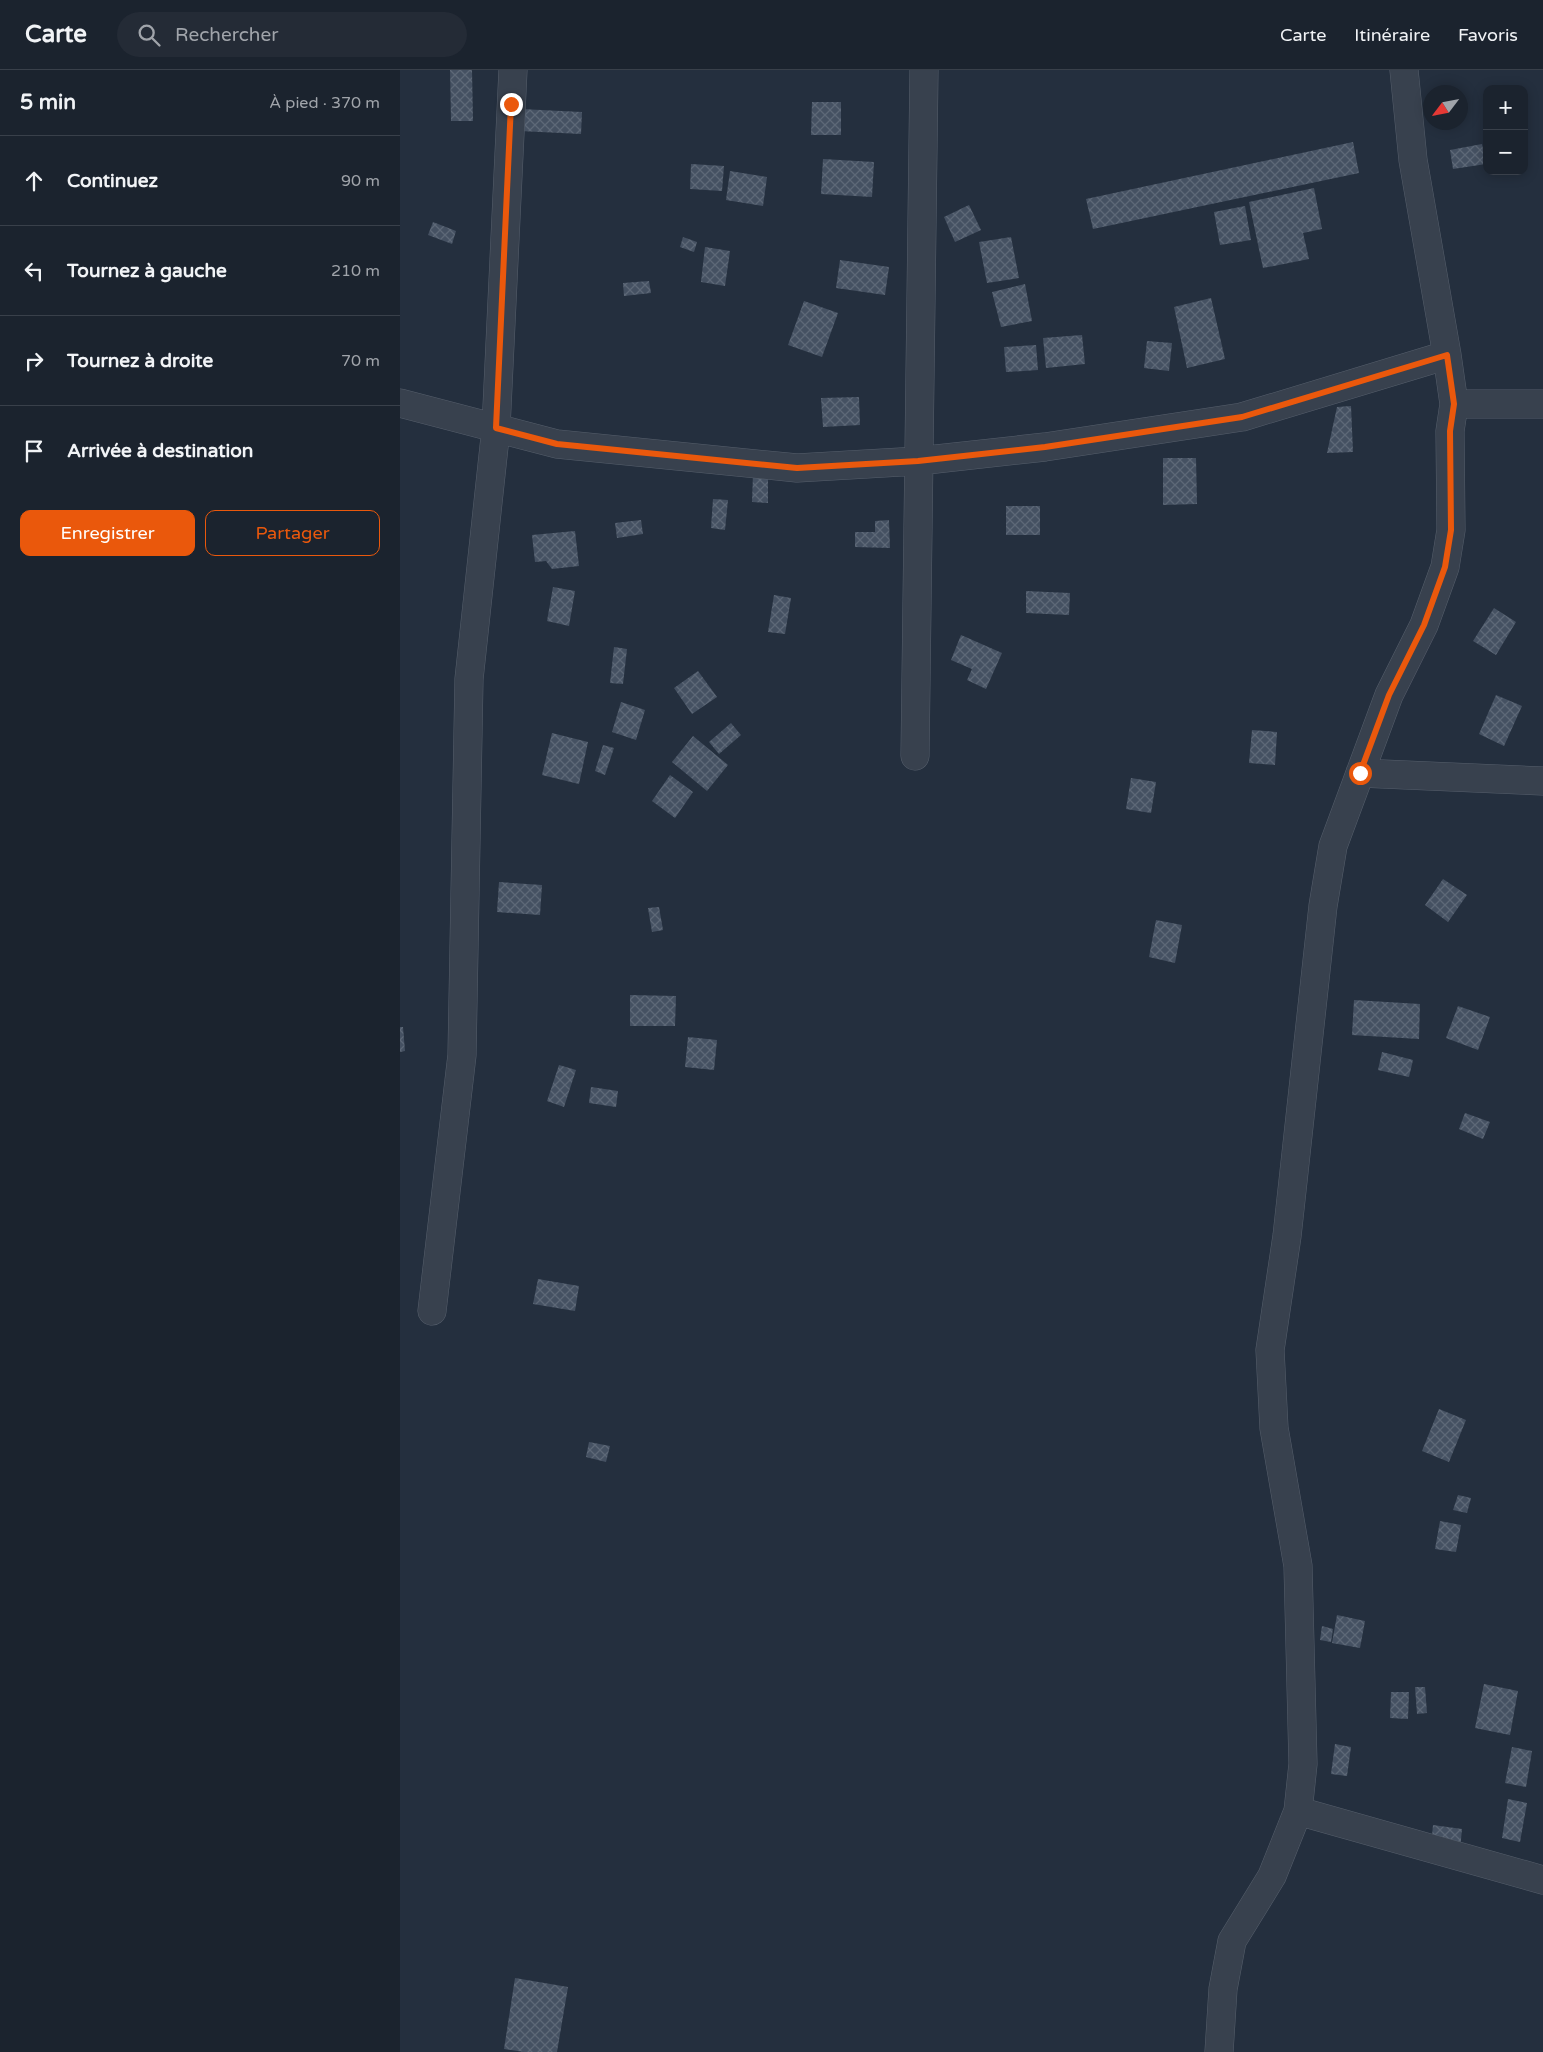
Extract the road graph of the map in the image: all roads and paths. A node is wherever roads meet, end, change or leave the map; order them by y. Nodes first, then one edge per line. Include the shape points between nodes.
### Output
1 (513, 70) edge
2 (924, 70) edge
3 (1404, 70) edge
4 (1447, 355) junction
5 (400, 403) edge
6 (1454, 404) junction
7 (1543, 404) edge
8 (496, 428) junction
9 (918, 461) junction
10 (915, 756) dead end
11 (1360, 773) junction
12 (1543, 781) edge
13 (432, 1311) dead end
14 (1298, 1811) junction
15 (1543, 1880) edge
16 (1219, 2052) edge

1 - 8 street
2 - 9 street
3 - 4 street via 1413,160
4 - 6 street
4 - 9 street via 1242,417 1045,447
5 - 8 street
6 - 7 street
6 - 11 street via 1450,431 1451,530 1445,567 1424,625 1389,695
8 - 9 street via 557,444 797,468
8 - 13 street via 469,680 462,1055
9 - 10 street
11 - 12 street
11 - 14 street via 1333,846 1323,906 1287,1236 1270,1350 1274,1428 1298,1566 1303,1764
14 - 15 street
14 - 16 street via 1272,1876 1232,1941 1223,1989

